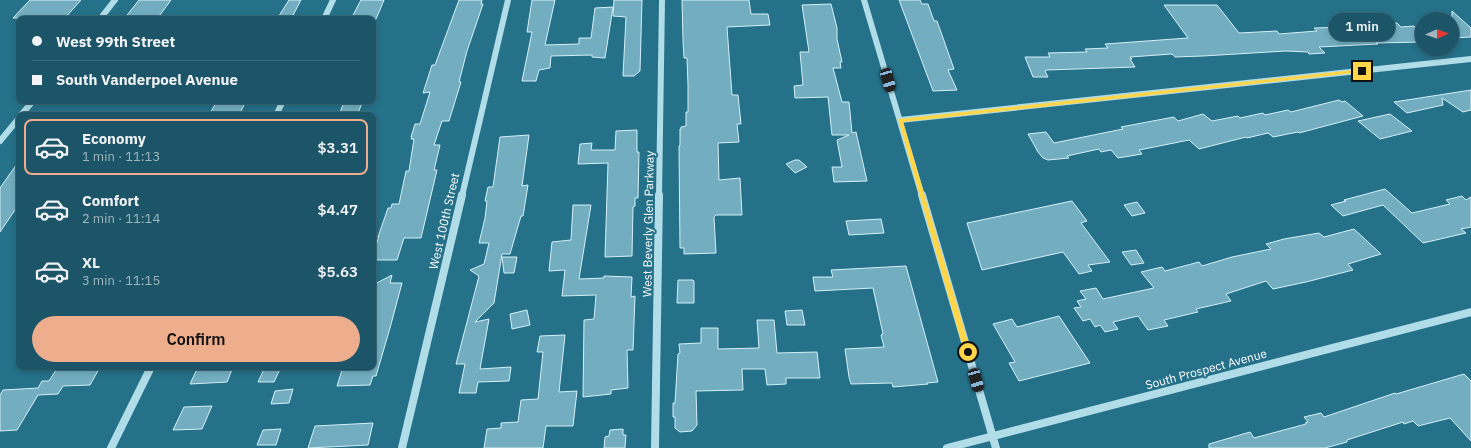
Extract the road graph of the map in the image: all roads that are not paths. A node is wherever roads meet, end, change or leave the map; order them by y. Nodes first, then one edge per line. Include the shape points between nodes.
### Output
1 (115, 0) edge
2 (333, 0) edge
3 (508, 0) edge
4 (662, 0) edge
5 (864, 0) edge
6 (102, 16) edge
7 (325, 16) edge
8 (1471, 59) edge
9 (30, 104) edge
10 (24, 112) edge
11 (900, 120) junction
12 (16, 122) edge
13 (0, 141) edge
14 (1471, 312) edge
15 (150, 370) edge
16 (992, 436) junction
17 (111, 448) edge
18 (402, 448) edge
19 (655, 448) edge
20 (947, 448) edge
21 (996, 448) edge

1 - 6 street
2 - 7 street
3 - 18 street, West 100th Street
4 - 19 street, West Beverly Glen Parkway
5 - 11 street
8 - 11 street
9 - 10 street
11 - 16 street
12 - 13 street
14 - 16 street, South Prospect Avenue
15 - 17 street
16 - 20 street, South Prospect Avenue
16 - 21 street

